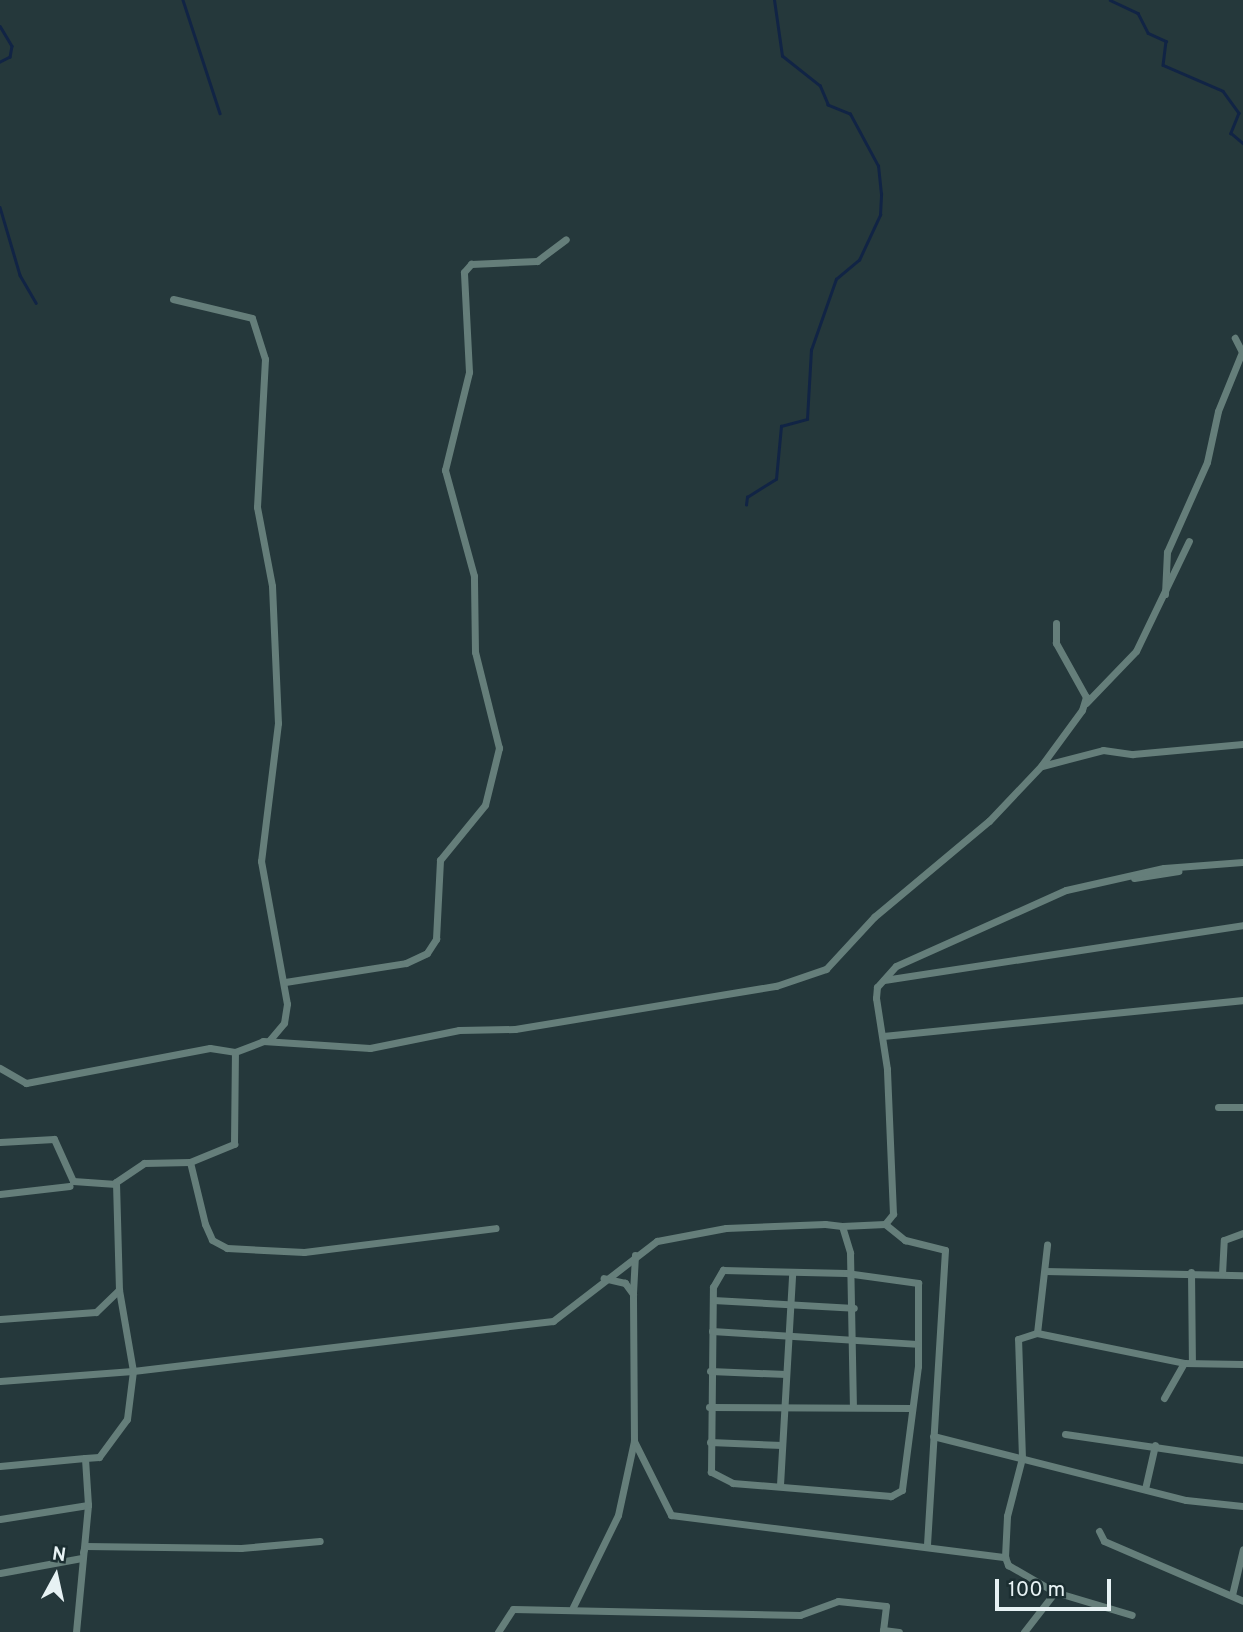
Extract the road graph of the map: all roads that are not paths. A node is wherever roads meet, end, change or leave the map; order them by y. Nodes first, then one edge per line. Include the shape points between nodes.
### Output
1 (566, 239) dead end
2 (173, 299) dead end
3 (1235, 338) dead end
4 (1189, 541) dead end
5 (1165, 594) junction
6 (1056, 623) dead end
7 (1086, 703) junction
8 (1243, 744) edge
9 (1041, 766) junction
10 (1243, 864) edge
11 (1243, 925) edge
12 (884, 980) junction
13 (285, 982) junction
14 (1243, 1000) edge
15 (883, 1036) junction
16 (269, 1041) junction
17 (235, 1052) junction
18 (0, 1068) edge
19 (1218, 1107) dead end
20 (1243, 1107) edge
21 (0, 1142) edge
22 (190, 1162) junction
23 (116, 1184) junction
24 (70, 1186) dead end
25 (0, 1194) edge
26 (885, 1224) junction
27 (842, 1226) junction
28 (496, 1228) dead end
29 (1243, 1233) edge
30 (1047, 1245) dead end
31 (635, 1255) junction
32 (1045, 1271) junction
33 (1191, 1272) junction
34 (853, 1274) junction
35 (1222, 1274) junction
36 (792, 1275) junction
37 (1243, 1275) edge
38 (604, 1279) junction
39 (119, 1290) junction
40 (633, 1294) junction
41 (713, 1300) junction
42 (789, 1304) junction
43 (854, 1308) junction
44 (0, 1319) edge
45 (712, 1331) junction
46 (1037, 1333) junction
47 (789, 1337) junction
48 (855, 1339) junction
49 (917, 1345) junction
50 (1188, 1362) junction
51 (1243, 1364) edge
52 (133, 1371) junction
53 (710, 1371) junction
54 (786, 1374) junction
55 (0, 1381) edge
56 (1164, 1398) dead end
57 (853, 1405) junction
58 (709, 1407) junction
59 (784, 1408) junction
60 (912, 1408) junction
61 (1065, 1434) dead end
62 (933, 1436) junction
63 (634, 1441) junction
64 (710, 1442) junction
65 (782, 1445) junction
66 (1155, 1445) junction
67 (85, 1458) junction
68 (1022, 1458) junction
69 (1243, 1460) edge
70 (0, 1466) edge
71 (780, 1485) junction
72 (1144, 1489) junction
73 (88, 1505) junction
74 (1243, 1506) edge
75 (0, 1519) edge
76 (1099, 1531) dead end
77 (320, 1541) dead end
78 (927, 1544) junction
79 (1243, 1549) edge
80 (82, 1555) junction
81 (1005, 1557) junction
82 (0, 1573) edge
83 (1055, 1591) junction
84 (1232, 1595) junction
85 (1243, 1601) edge
86 (573, 1607) junction
87 (1132, 1615) dead end
88 (883, 1631) edge
89 (76, 1632) edge
90 (498, 1632) edge
91 (899, 1632) edge
92 (1024, 1632) edge

1 - 13 street via 537,261 471,264 464,272 469,372 445,470 474,576 475,652 499,748 485,805 440,860 436,939 427,953 406,963
2 - 13 street via 234,311 251,318 260,331 266,401 257,507 272,586 278,723 262,875
3 - 5 street via 1242,352 1218,411 1208,462 1167,552
4 - 5 street
5 - 7 street via 1136,651
6 - 7 street via 1056,643
7 - 9 street
8 - 9 street via 1133,754 1103,750
9 - 16 street via 813,976 370,1048
10 - 12 street via 1164,868 992,918 906,960
11 - 12 street
12 - 15 street via 876,990
13 - 16 street via 284,1023
14 - 15 street
15 - 26 street via 895,1195
16 - 17 street
17 - 18 street via 210,1048 26,1083
17 - 22 street via 236,1141 223,1153
19 - 20 street
21 - 23 street via 54,1139 74,1181
22 - 23 street via 149,1162
22 - 28 street via 200,1213 212,1240 227,1248 304,1252
23 - 39 street
24 - 25 street
26 - 27 street
26 - 62 street via 905,1240 945,1250
27 - 31 street via 685,1233
27 - 34 street
29 - 35 street via 1224,1240
30 - 32 street
31 - 38 street
31 - 40 street
32 - 33 street
32 - 46 street
33 - 35 street
33 - 50 street
34 - 36 street
34 - 43 street
34 - 49 street via 918,1283
35 - 37 street
36 - 41 street via 723,1270 715,1276
36 - 42 street
38 - 40 street via 625,1283
38 - 52 street via 553,1321
39 - 44 street via 96,1312
39 - 52 street
40 - 63 street
41 - 42 street
41 - 45 street
42 - 43 street
42 - 47 street
43 - 48 street
45 - 47 street
45 - 53 street
46 - 50 street
46 - 68 street via 1018,1339 1017,1345
47 - 48 street
47 - 54 street
48 - 49 street
48 - 57 street
49 - 60 street
50 - 51 street
50 - 56 street
52 - 55 street
52 - 67 street via 127,1419 99,1457
53 - 54 street
53 - 58 street
54 - 59 street
57 - 59 street
57 - 60 street
58 - 59 street
58 - 64 street
59 - 65 street
60 - 71 street via 902,1490 895,1495
61 - 66 street
62 - 68 street
62 - 78 street
63 - 78 street via 671,1515
63 - 86 street via 618,1515
64 - 65 street
64 - 71 street via 716,1478
65 - 71 street
66 - 69 street
66 - 72 street
67 - 70 street
67 - 73 street
68 - 72 street
68 - 81 street via 1007,1516
72 - 74 street
73 - 75 street
73 - 80 street
76 - 84 street via 1104,1541
77 - 80 street via 85,1546
78 - 81 street
79 - 84 street
80 - 82 street
80 - 89 street
81 - 83 street via 1008,1565
83 - 87 street
83 - 92 street
84 - 85 street
86 - 88 street via 800,1615 818,1606 856,1602 886,1606
86 - 90 street via 513,1609
88 - 91 street

